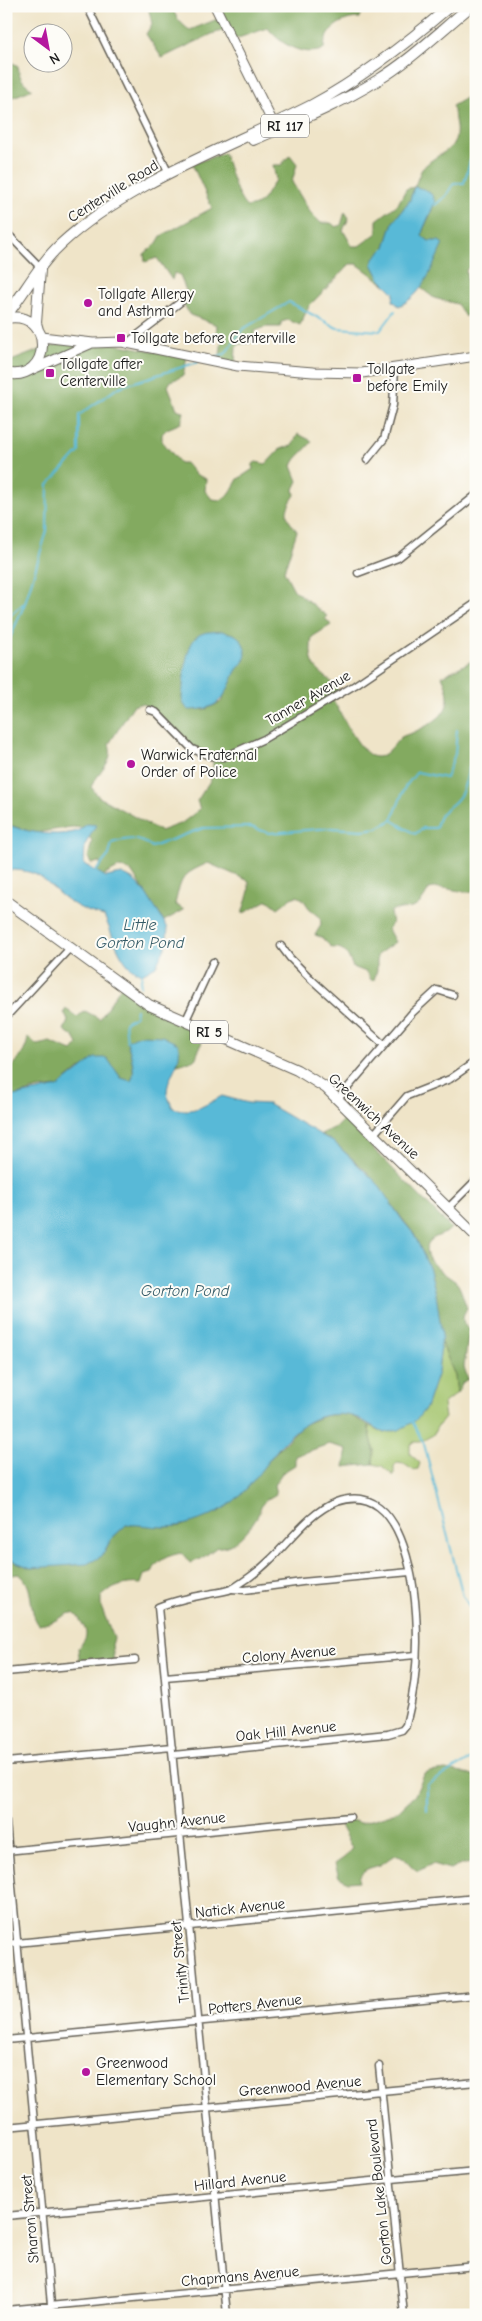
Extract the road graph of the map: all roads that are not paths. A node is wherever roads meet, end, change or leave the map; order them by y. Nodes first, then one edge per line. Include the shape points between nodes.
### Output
1 (87, 6) edge
2 (215, 6) edge
3 (450, 6) edge
4 (471, 6) edge
5 (399, 47) junction
6 (390, 54) junction
7 (409, 57) junction
8 (401, 64) junction
9 (275, 127) junction
10 (169, 174) junction
11 (6, 232) edge
12 (40, 267) junction
13 (182, 301) dead end
14 (6, 317) edge
15 (40, 334) junction
16 (93, 343) junction
17 (127, 343) junction
18 (476, 356) edge
19 (395, 368) junction
20 (23, 373) junction
21 (6, 374) edge
22 (6, 379) edge
23 (367, 460) dead end
24 (476, 495) edge
25 (358, 573) dead end
26 (476, 603) edge
27 (150, 710) dead end
28 (6, 901) edge
29 (282, 946) dead end
30 (70, 948) junction
31 (213, 962) dead end
32 (453, 995) dead end
33 (6, 1017) edge
34 (185, 1022) junction
35 (384, 1044) junction
36 (476, 1061) edge
37 (338, 1099) junction
38 (374, 1134) junction
39 (476, 1180) edge
40 (447, 1209) junction
41 (476, 1236) edge
42 (410, 1572) junction
43 (232, 1589) junction
44 (416, 1655) junction
45 (134, 1660) dead end
46 (6, 1672) edge
47 (165, 1677) junction
48 (172, 1747) junction
49 (173, 1755) junction
50 (6, 1762) edge
51 (350, 1817) dead end
52 (6, 1822) edge
53 (180, 1834) junction
54 (8, 1851) edge
55 (476, 1898) edge
56 (189, 1926) junction
57 (18, 1942) junction
58 (6, 1944) edge
59 (476, 1994) edge
60 (199, 2022) junction
61 (26, 2038) junction
62 (6, 2040) edge
63 (379, 2066) dead end
64 (476, 2082) edge
65 (381, 2091) junction
66 (207, 2108) junction
67 (34, 2124) junction
68 (6, 2127) edge
69 (476, 2171) edge
70 (390, 2179) junction
71 (216, 2196) junction
72 (42, 2213) junction
73 (6, 2216) edge
74 (476, 2266) edge
75 (400, 2273) junction
76 (225, 2290) junction
77 (51, 2306) junction
78 (6, 2310) edge
79 (52, 2315) edge
80 (227, 2315) edge
81 (404, 2315) edge

1 - 10 street
2 - 9 main road
3 - 5 main road, Centerville Road / RI 117
4 - 7 main road, Centerville Road / RI 117
5 - 6 main road, Centerville Road / RI 117
5 - 7 main road
6 - 8 main road
6 - 9 main road, Centerville Road / RI 117 via 361,77
7 - 8 main road, Centerville Road / RI 117
8 - 9 main road, Centerville Road / RI 117 via 353,94
9 - 10 main road, Centerville Road / RI 117
10 - 12 main road, Centerville Road / RI 117 via 123,199 77,230
11 - 12 street
12 - 14 main road, Centerville Road / RI 117
12 - 15 main road via 36,323
13 - 17 street
14 - 15 main road via 32,323
15 - 16 main road
15 - 20 main road via 41,356 36,365
16 - 17 main road
16 - 20 main road
17 - 19 main road via 249,367 355,373
18 - 19 main road
19 - 23 street via 393,405 384,439
20 - 21 main road
20 - 22 main road
24 - 25 street via 398,558
26 - 27 street, Tanner Avenue via 355,685 264,739 224,757 192,749 156,712
28 - 30 main road, Greenwich Avenue / RI 5
29 - 35 street via 312,980
30 - 33 street
30 - 34 main road, Greenwich Avenue / RI 5 via 149,1005
31 - 34 street
32 - 35 street via 437,990
34 - 37 main road, Greenwich Avenue / RI 5 via 298,1070
35 - 37 street
36 - 38 street via 450,1079 407,1096
37 - 38 main road, Greenwich Avenue / RI 5
38 - 40 main road, Greenwich Avenue / RI 5
39 - 40 street
40 - 41 main road, Greenwich Avenue / RI 5
42 - 43 street
42 - 43 street via 398,1528 390,1516 378,1506 351,1499 325,1507 270,1560
42 - 44 street
43 - 47 street, Trinity Street via 172,1601 158,1607
44 - 47 street, Colony Avenue
44 - 49 street, Oak Hill Avenue via 411,1706 402,1730
45 - 46 street
47 - 48 street, Trinity Street
48 - 49 street, Trinity Street
48 - 50 street
49 - 53 street, Trinity Street
51 - 53 street, Vaughn Avenue
52 - 54 street, Sharon Street
53 - 54 street, Vaughn Avenue
53 - 56 street, Trinity Street
54 - 57 street, Sharon Street
55 - 56 street, Natick Avenue
56 - 57 street, Natick Avenue
56 - 60 street, Trinity Street
57 - 58 street, Natick Avenue
57 - 61 street, Sharon Street
59 - 60 street, Potters Avenue
60 - 61 street, Potters Avenue
60 - 66 street, Trinity Street
61 - 62 street, Potters Avenue
61 - 67 street, Sharon Street
63 - 65 street, Gorton Lake Boulevard
64 - 65 street, Greenwood Avenue
65 - 66 street, Greenwood Avenue
65 - 70 street, Gorton Lake Boulevard
66 - 67 street, Greenwood Avenue
66 - 71 street, Trinity Street
67 - 68 street, Greenwood Avenue
67 - 72 street, Sharon Street
69 - 70 street, Hillard Avenue
70 - 71 street, Hillard Avenue
70 - 75 street, Gorton Lake Boulevard
71 - 72 street, Hillard Avenue
71 - 76 street, Trinity Street
72 - 73 street, Hillard Avenue
72 - 77 street, Sharon Street
74 - 75 street, Chapmans Avenue
75 - 76 street, Chapmans Avenue
75 - 81 street, Gorton Lake Boulevard
76 - 77 street, Chapmans Avenue
76 - 80 street, Trinity Street
77 - 78 street, Chapmans Avenue
77 - 79 street, Sharon Street

